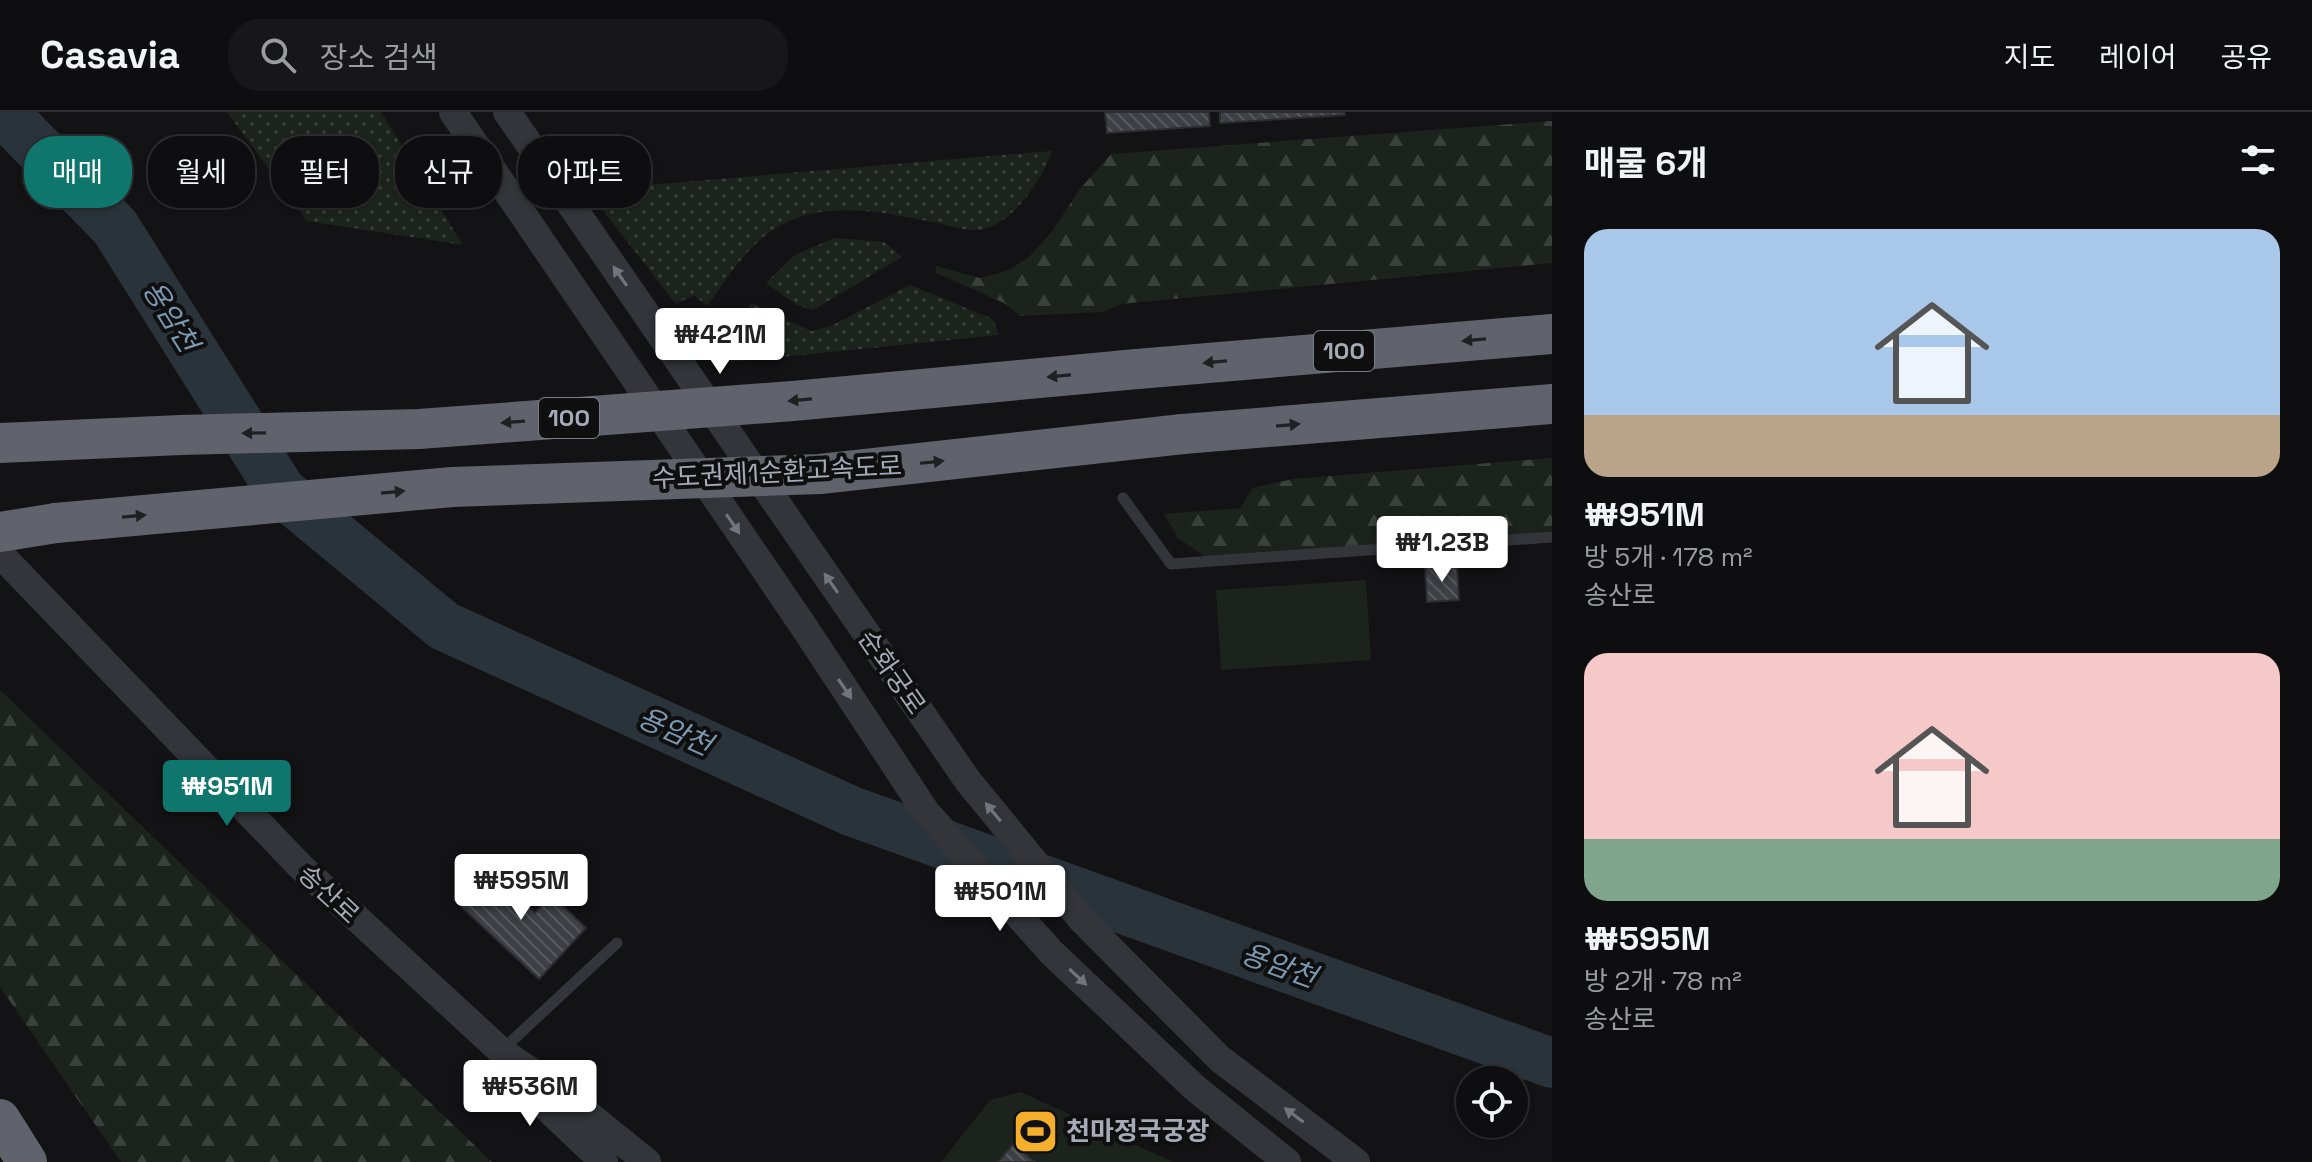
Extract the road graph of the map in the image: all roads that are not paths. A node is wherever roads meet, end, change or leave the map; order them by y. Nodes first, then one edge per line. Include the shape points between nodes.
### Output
1 (453, 112) edge
2 (507, 112) edge
3 (1552, 334) edge
4 (1552, 404) edge
5 (0, 443) edge
6 (1123, 498) dead end
7 (0, 523) edge
8 (56, 523) junction
9 (0, 532) edge
10 (1552, 537) edge
11 (0, 554) edge
12 (617, 943) dead end
13 (501, 1051) junction
14 (0, 1119) edge
15 (27, 1162) edge
16 (604, 1162) edge
17 (647, 1162) edge
18 (1287, 1162) edge
19 (1356, 1162) edge

1 -> 18 street, 순화궁로 via 926,812 1052,953 1195,1088
19 -> 2 street, 순화궁로 via 1220,1059 1083,921 968,781
3 -> 5 highway, 100, bridge via 419,429
8 -> 4 highway, 수도권제1순환고속도로, bridge via 452,487 820,474 1183,434
6 - 10 lane via 1171,564
7 - 8 highway, 수도권제1순환고속도로
8 - 9 highway
11 - 13 street, 송산로 via 301,867
12 - 13 lane
13 - 16 street, 송산로 via 547,1108
13 - 17 street, 송산로
14 - 15 highway

